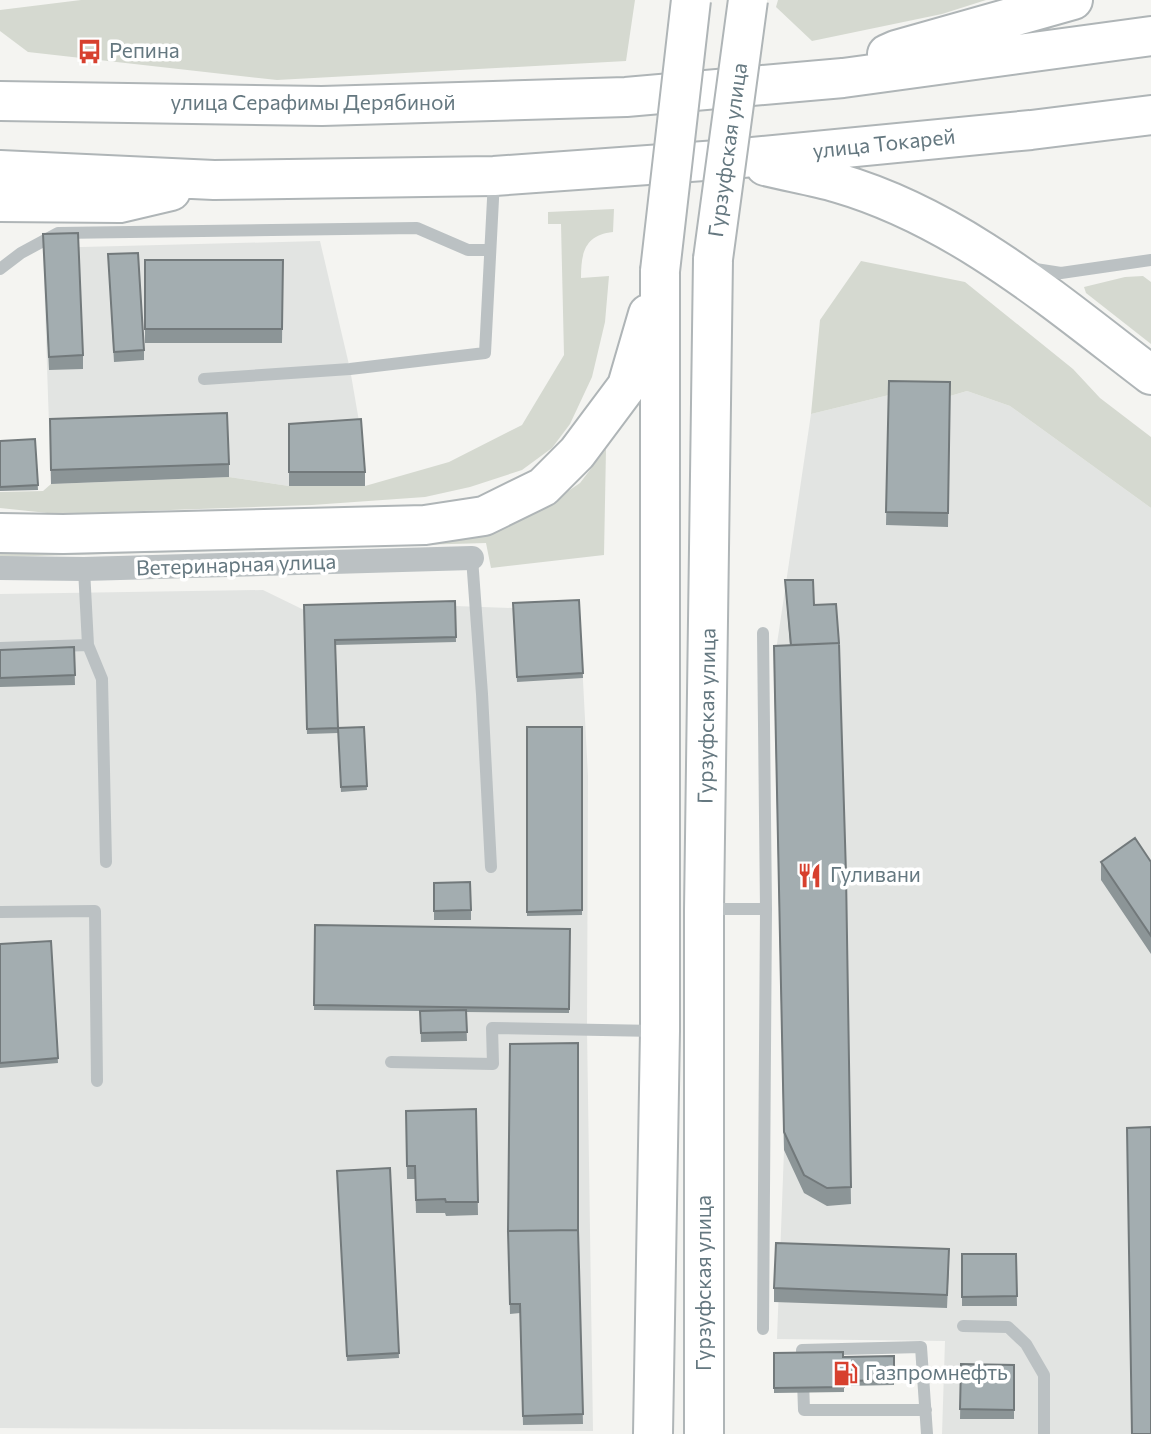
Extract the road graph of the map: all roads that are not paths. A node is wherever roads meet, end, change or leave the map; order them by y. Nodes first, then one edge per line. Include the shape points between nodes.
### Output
1 (691, 0) edge
2 (748, 0) edge
3 (1073, 0) edge
4 (1151, 36) edge
5 (843, 78) junction
6 (0, 101) edge
7 (1151, 115) edge
8 (732, 159) junction
9 (0, 170) edge
10 (494, 176) junction
11 (214, 180) junction
12 (0, 202) edge
13 (490, 250) junction
14 (1148, 262) edge
15 (1008, 265) junction
16 (0, 269) edge
17 (660, 271) junction
18 (1151, 375) edge
19 (204, 379) dead end
20 (0, 533) edge
21 (472, 558) joint
22 (0, 568) edge
23 (84, 569) junction
24 (763, 633) dead end
25 (88, 645) junction
26 (0, 648) edge
27 (106, 862) dead end
28 (491, 867) dead end
29 (766, 909) junction
30 (704, 910) junction
31 (0, 912) edge
32 (660, 1031) junction
33 (391, 1062) dead end
34 (97, 1081) dead end
35 (963, 1326) dead end
36 (763, 1329) dead end
37 (926, 1410) junction
38 (653, 1434) edge
39 (704, 1434) edge
40 (927, 1434) edge
41 (1044, 1434) edge

1 - 17 main road, bridge
2 - 30 main road, Гурзуфская улица, bridge via 713,259
3 - 5 main road via 896,50
4 - 5 main road
5 - 6 main road, улица Серафимы Дерябиной via 626,97 322,106
7 - 8 main road, улица Токарей
8 - 10 main road, улица Токарей
8 - 15 main road via 839,183 884,200
9 - 11 main road
10 - 11 main road
10 - 13 lane
11 - 12 main road via 120,203
13 - 16 lane via 468,250 417,228 58,233
13 - 19 lane via 485,353
14 - 15 lane via 1061,273
15 - 18 main road
17 - 20 main road via 627,386 577,453 543,487 484,516 425,525
17 - 32 main road
21 - 23 street, Ветеринарная улица
21 - 28 lane
22 - 23 street, Ветеринарная улица
23 - 25 lane
24 - 29 lane
25 - 26 lane
25 - 27 lane via 102,679
29 - 30 lane
29 - 36 lane
30 - 39 main road, Гурзуфская улица
31 - 34 lane via 95,911
32 - 33 lane via 492,1028 493,1064
32 - 38 main road
35 - 41 lane via 1008,1327 1026,1344 1044,1375
37 - 37 lane via 921,1347 802,1350 804,1410
37 - 40 lane

